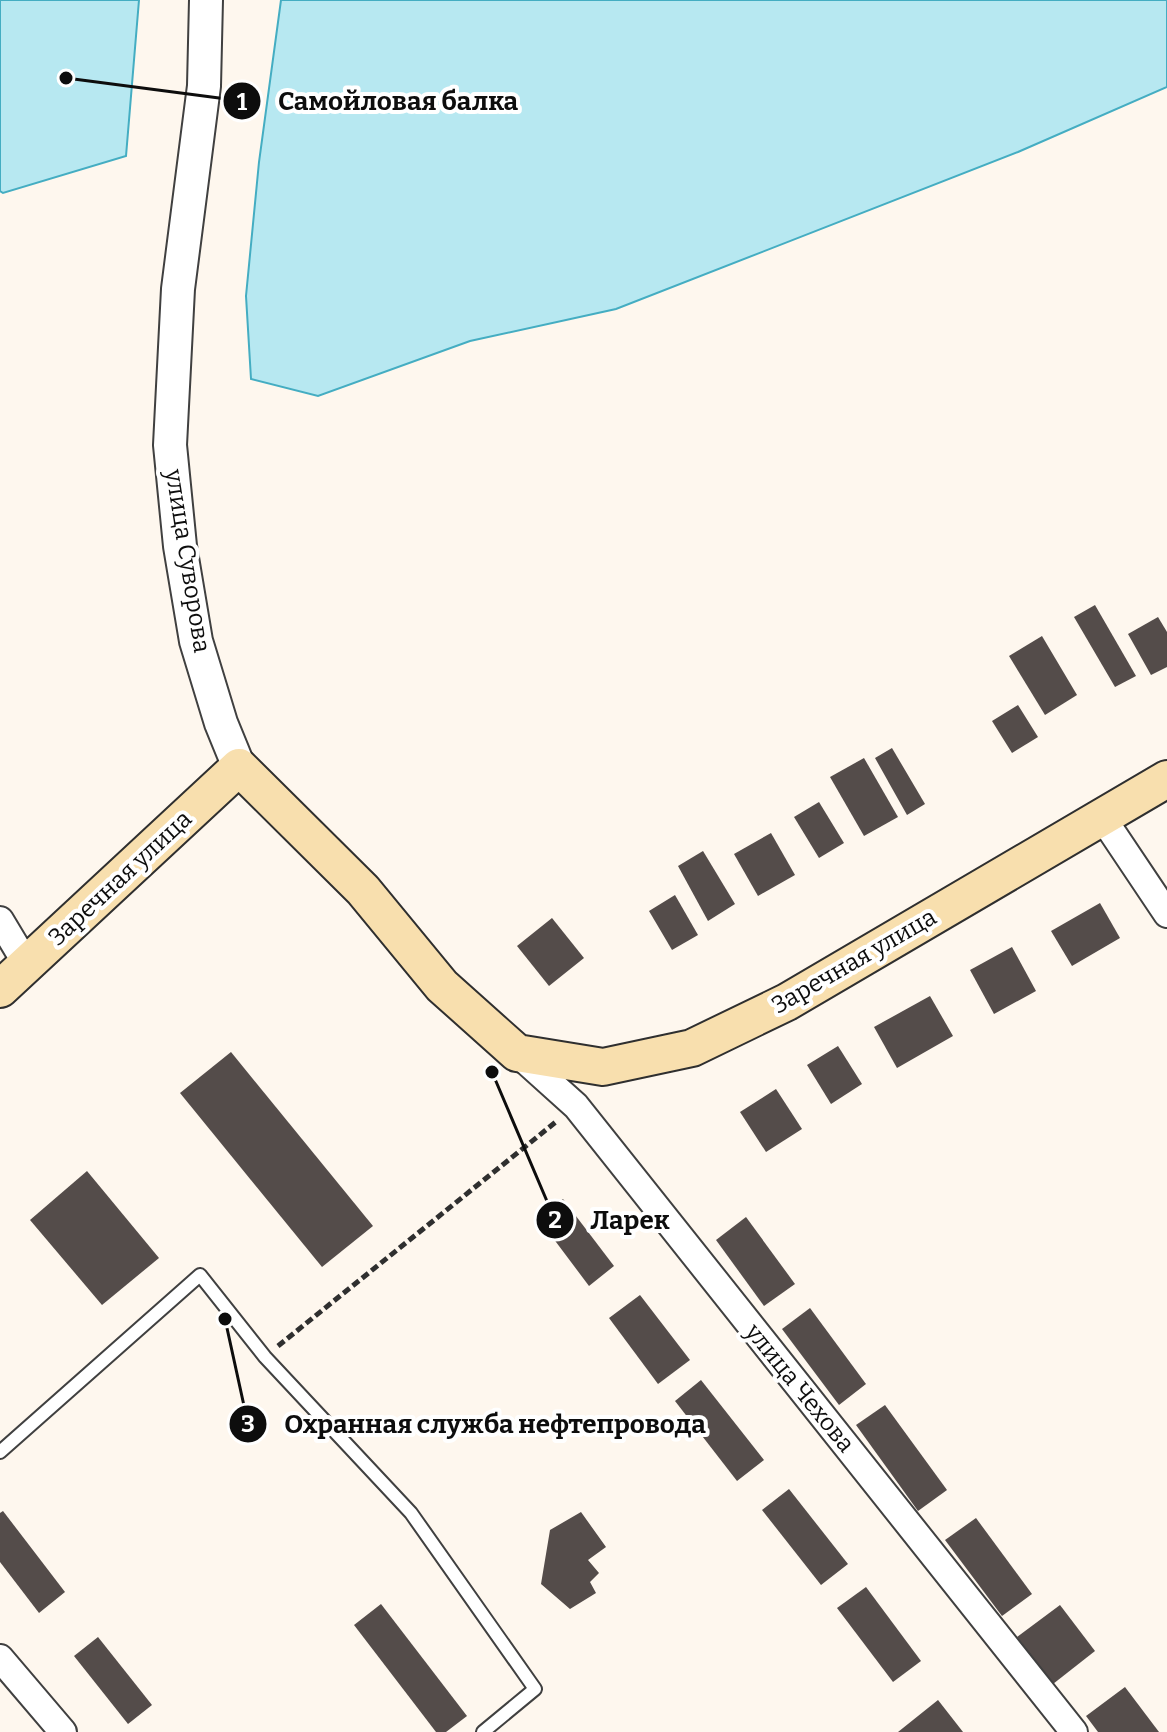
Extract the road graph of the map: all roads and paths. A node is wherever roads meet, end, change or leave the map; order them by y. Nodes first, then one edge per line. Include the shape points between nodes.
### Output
1 (206, 0) edge
2 (239, 767) junction
3 (1167, 779) edge
4 (1102, 817) junction
5 (1167, 914) edge
6 (0, 920) edge
7 (27, 965) junction
8 (0, 989) edge
9 (517, 1053) junction
10 (576, 1106) junction
11 (265, 1357) junction
12 (0, 1452) edge
13 (0, 1658) edge
14 (63, 1732) edge
15 (483, 1732) edge
16 (1074, 1732) edge

1 - 2 street, улица Суворова via 204,86 178,289 170,445 196,641
2 - 7 main road, Заречная улица
2 - 9 main road, улица Суворова via 363,890 442,986
3 - 4 main road, Заречная улица
4 - 5 street
4 - 9 main road, Заречная улица via 787,1002 692,1048 603,1067
6 - 7 street
7 - 8 main road, Заречная улица
9 - 10 street, улица Чехова
10 - 11 path
10 - 16 street, улица Чехова
11 - 12 lane via 200,1275
11 - 15 lane via 411,1513 535,1689
13 - 14 street

